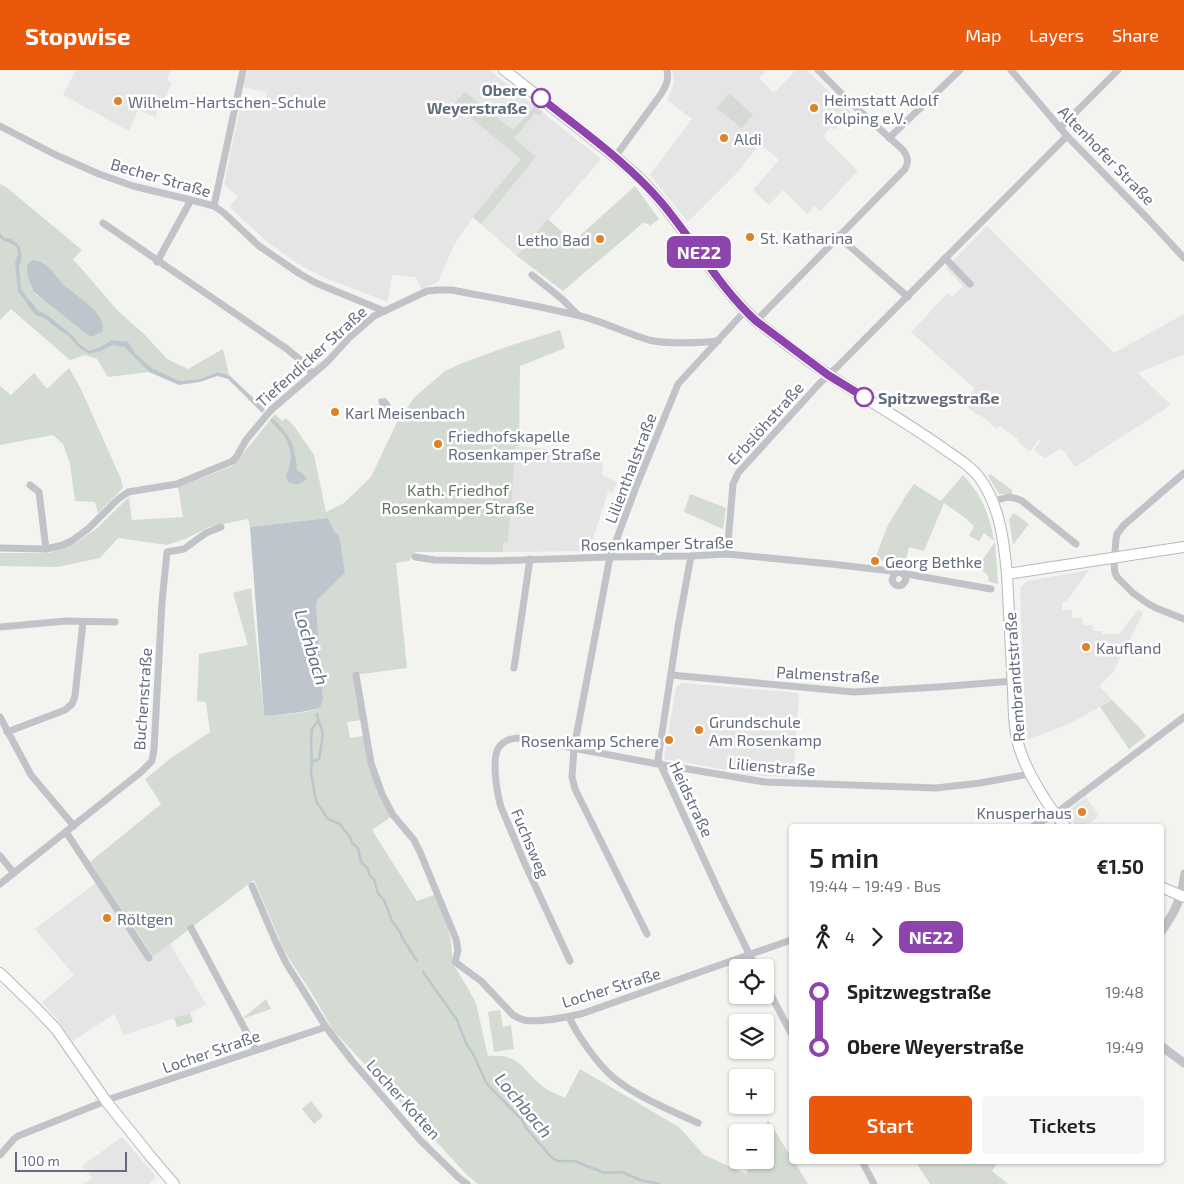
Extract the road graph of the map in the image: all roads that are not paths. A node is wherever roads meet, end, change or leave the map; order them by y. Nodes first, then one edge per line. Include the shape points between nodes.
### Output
1 (243, 70) edge
2 (504, 70) edge
3 (667, 70) edge
4 (818, 70) edge
5 (960, 70) edge
6 (1011, 70) edge
7 (1118, 70) edge
8 (0, 126) edge
9 (1060, 128) junction
10 (1067, 136) junction
11 (889, 138) junction
12 (615, 158) junction
13 (191, 200) junction
14 (214, 206) junction
15 (103, 223) dead end
16 (838, 236) junction
17 (945, 258) junction
18 (1184, 258) edge
19 (157, 262) junction
20 (532, 274) dead end
21 (970, 284) dead end
22 (908, 297) junction
23 (384, 311) junction
24 (745, 311) junction
25 (577, 315) junction
26 (756, 321) junction
27 (718, 341) junction
28 (312, 374) junction
29 (828, 375) junction
30 (1184, 473) edge
31 (30, 485) dead end
32 (992, 502) junction
33 (221, 527) dead end
34 (1076, 544) dead end
35 (1184, 547) edge
36 (0, 548) edge
37 (46, 549) junction
38 (727, 554) junction
39 (691, 556) junction
40 (416, 557) dead end
41 (610, 557) junction
42 (1114, 557) junction
43 (530, 560) junction
44 (1007, 574) junction
45 (990, 589) dead end
46 (1184, 619) edge
47 (83, 622) junction
48 (115, 622) dead end
49 (0, 628) edge
50 (514, 668) dead end
51 (356, 675) dead end
52 (671, 675) junction
53 (1013, 681) junction
54 (1184, 718) edge
55 (0, 719) edge
56 (1180, 722) edge
57 (7, 732) junction
58 (514, 738) joint
59 (574, 748) junction
60 (660, 765) junction
61 (1030, 774) junction
62 (1055, 814) junction
63 (1036, 824) edge
64 (1063, 824) edge
65 (74, 826) junction
66 (66, 832) junction
67 (0, 856) edge
68 (14, 873) junction
69 (1184, 873) edge
70 (0, 884) edge
71 (252, 886) dead end
72 (1164, 887) edge
73 (1182, 896) edge
74 (191, 928) dead end
75 (1164, 928) edge
76 (647, 934) dead end
77 (789, 941) edge
78 (750, 955) junction
79 (149, 958) dead end
80 (752, 959) edge
81 (570, 961) dead end
82 (0, 973) edge
83 (774, 1001) edge
84 (569, 1017) junction
85 (326, 1027) junction
86 (789, 1029) edge
87 (1164, 1048) edge
88 (256, 1050) junction
89 (1184, 1063) edge
90 (106, 1101) junction
91 (698, 1124) dead end
92 (0, 1155) edge
93 (864, 1164) edge
94 (174, 1184) edge
95 (467, 1184) edge
96 (874, 1184) edge

1 - 14 street
2 - 12 main road, Rembrandtstraße
3 - 12 street via 667,84
4 - 11 street
5 - 11 street
6 - 9 street, Altenhofer Straße
7 - 9 street
8 - 13 street, Becher Straße via 99,174
9 - 10 street, Altenhofer Straße
10 - 17 street
10 - 18 street, Altenhofer Straße
11 - 16 street via 903,150 908,164
12 - 24 main road, Rembrandtstraße via 661,202
13 - 14 street, Becher Straße
13 - 19 street
14 - 23 street, Becher Straße via 259,246 300,274
15 - 19 street
16 - 22 street
16 - 26 street
17 - 21 street
17 - 22 street
19 - 28 street via 287,349
20 - 25 street
22 - 29 street
23 - 25 street, Tiefendicker Straße via 427,291 452,290
23 - 28 street, Tiefendicker Straße via 364,323
24 - 26 main road, Rembrandtstraße
24 - 27 street, Lilienthalstraße
25 - 27 street, Tiefendicker Straße via 654,341
26 - 29 main road, Rembrandtstraße
27 - 41 street, Lilienthalstraße via 678,384
28 - 37 street, Tiefendicker Straße via 271,410 233,461 177,484 128,492 73,540
29 - 32 main road, Rembrandtstraße via 959,459 980,478
29 - 38 street, Erbslöhstraße via 736,476
30 - 42 street via 1124,525 1116,539
31 - 37 street via 39,492
32 - 34 street via 1015,497
32 - 44 main road, Rembrandtstraße via 999,521
33 - 65 street, Buchenstraße via 206,533 184,549 167,552 153,758 141,772
35 - 42 main road
36 - 37 street, Tiefendicker Straße
38 - 39 street, Rosenkamper Straße
38 - 45 street, Rosenkamper Straße via 900,572
39 - 41 street, Rosenkamper Straße
39 - 52 street, Heidstraße
40 - 43 street, Rosenkamper Straße
41 - 43 street, Rosenkamper Straße
41 - 59 street, Lilienthalstraße
42 - 44 main road
42 - 46 street via 1115,573 1122,583 1147,603
43 - 50 street
44 - 53 main road, Rembrandtstraße
47 - 48 street
47 - 49 street
47 - 57 street via 72,704 65,710
51 - 84 street, Locher Straße via 371,763 393,815 420,852 456,939 455,962 519,1019 532,1021
52 - 53 street, Palmenstraße via 854,692
52 - 60 street, Heidstraße via 658,756
53 - 61 main road, Rembrandtstraße via 1016,737
54 - 56 street
55 - 57 street
56 - 62 street
57 - 65 street via 31,775
58 - 59 street, Lilienstraße
58 - 81 street, Fuchsweg via 502,743 497,750 498,798
59 - 60 street, Lilienstraße
59 - 76 street, Lilienthalstraße via 572,777 575,789
60 - 61 street, Lilienstraße via 765,782 915,788 980,783
60 - 78 street, Heidstraße
61 - 62 main road, Rembrandtstraße
62 - 63 street
62 - 64 main road, Rembrandtstraße
65 - 66 street, Buchenstraße
66 - 68 street, Buchenstraße
66 - 79 street
67 - 68 street
68 - 70 street, Buchenstraße
69 - 73 street
71 - 85 street, Locher Kotten via 282,955
72 - 73 main road
73 - 75 street
74 - 88 street
77 - 78 street, Locher Straße
78 - 80 street, Heidstraße
78 - 84 street, Locher Straße
82 - 90 main road via 56,1029
83 - 86 street
84 - 91 street via 575,1030 613,1077 648,1100
85 - 88 street, Locher Straße
85 - 95 street, Locher Kotten via 420,1140
87 - 89 street
88 - 90 street, Locher Straße
90 - 92 street, Locher Straße via 14,1138
90 - 94 main road
93 - 96 street

